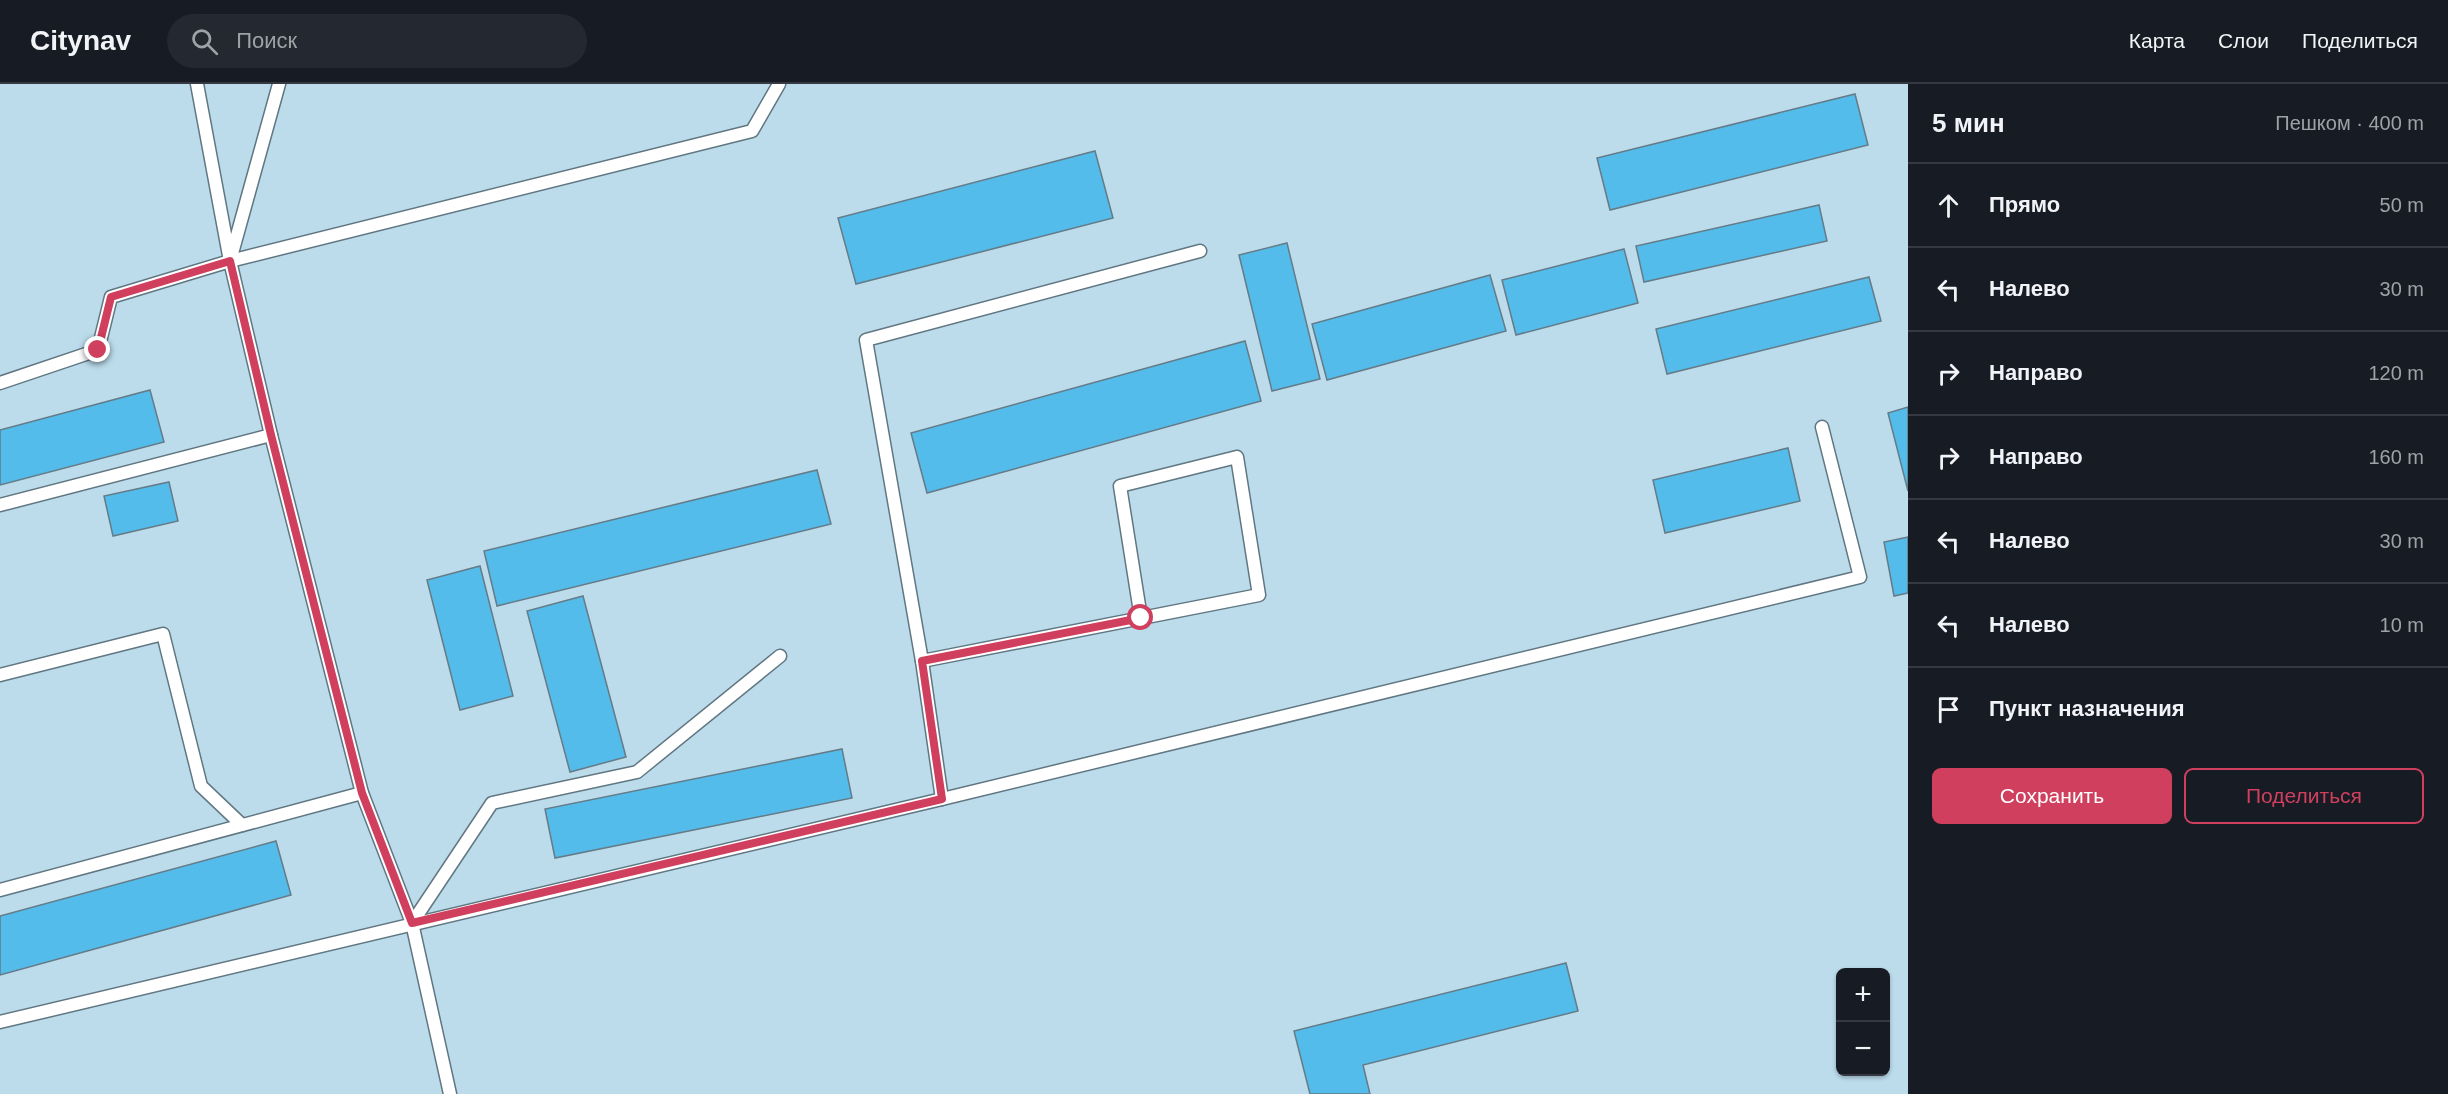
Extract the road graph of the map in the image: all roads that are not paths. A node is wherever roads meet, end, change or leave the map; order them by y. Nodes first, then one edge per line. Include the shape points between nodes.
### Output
1 (197, 84) edge
2 (279, 84) edge
3 (779, 84) edge
4 (1200, 251) dead end
5 (230, 261) junction
6 (0, 383) edge
7 (1822, 427) dead end
8 (271, 435) junction
9 (0, 505) edge
10 (1141, 618) junction
11 (780, 656) dead end
12 (922, 661) junction
13 (0, 675) edge
14 (362, 793) junction
15 (942, 799) junction
16 (242, 825) junction
17 (0, 890) edge
18 (412, 923) junction
19 (0, 1022) edge
20 (450, 1094) edge

1 - 5 lane
2 - 5 lane
3 - 5 lane via 752,131
4 - 12 lane via 866,340
5 - 6 lane via 111,297 98,350
5 - 8 lane
7 - 15 lane via 1860,577
8 - 9 lane
8 - 14 lane
10 - 10 lane via 1259,595 1237,457 1120,486
10 - 12 lane
11 - 18 lane via 637,772 492,803
12 - 15 lane
13 - 16 lane via 163,634 201,786
14 - 16 lane
14 - 18 lane
15 - 18 lane
16 - 17 lane
18 - 19 lane
18 - 20 lane

